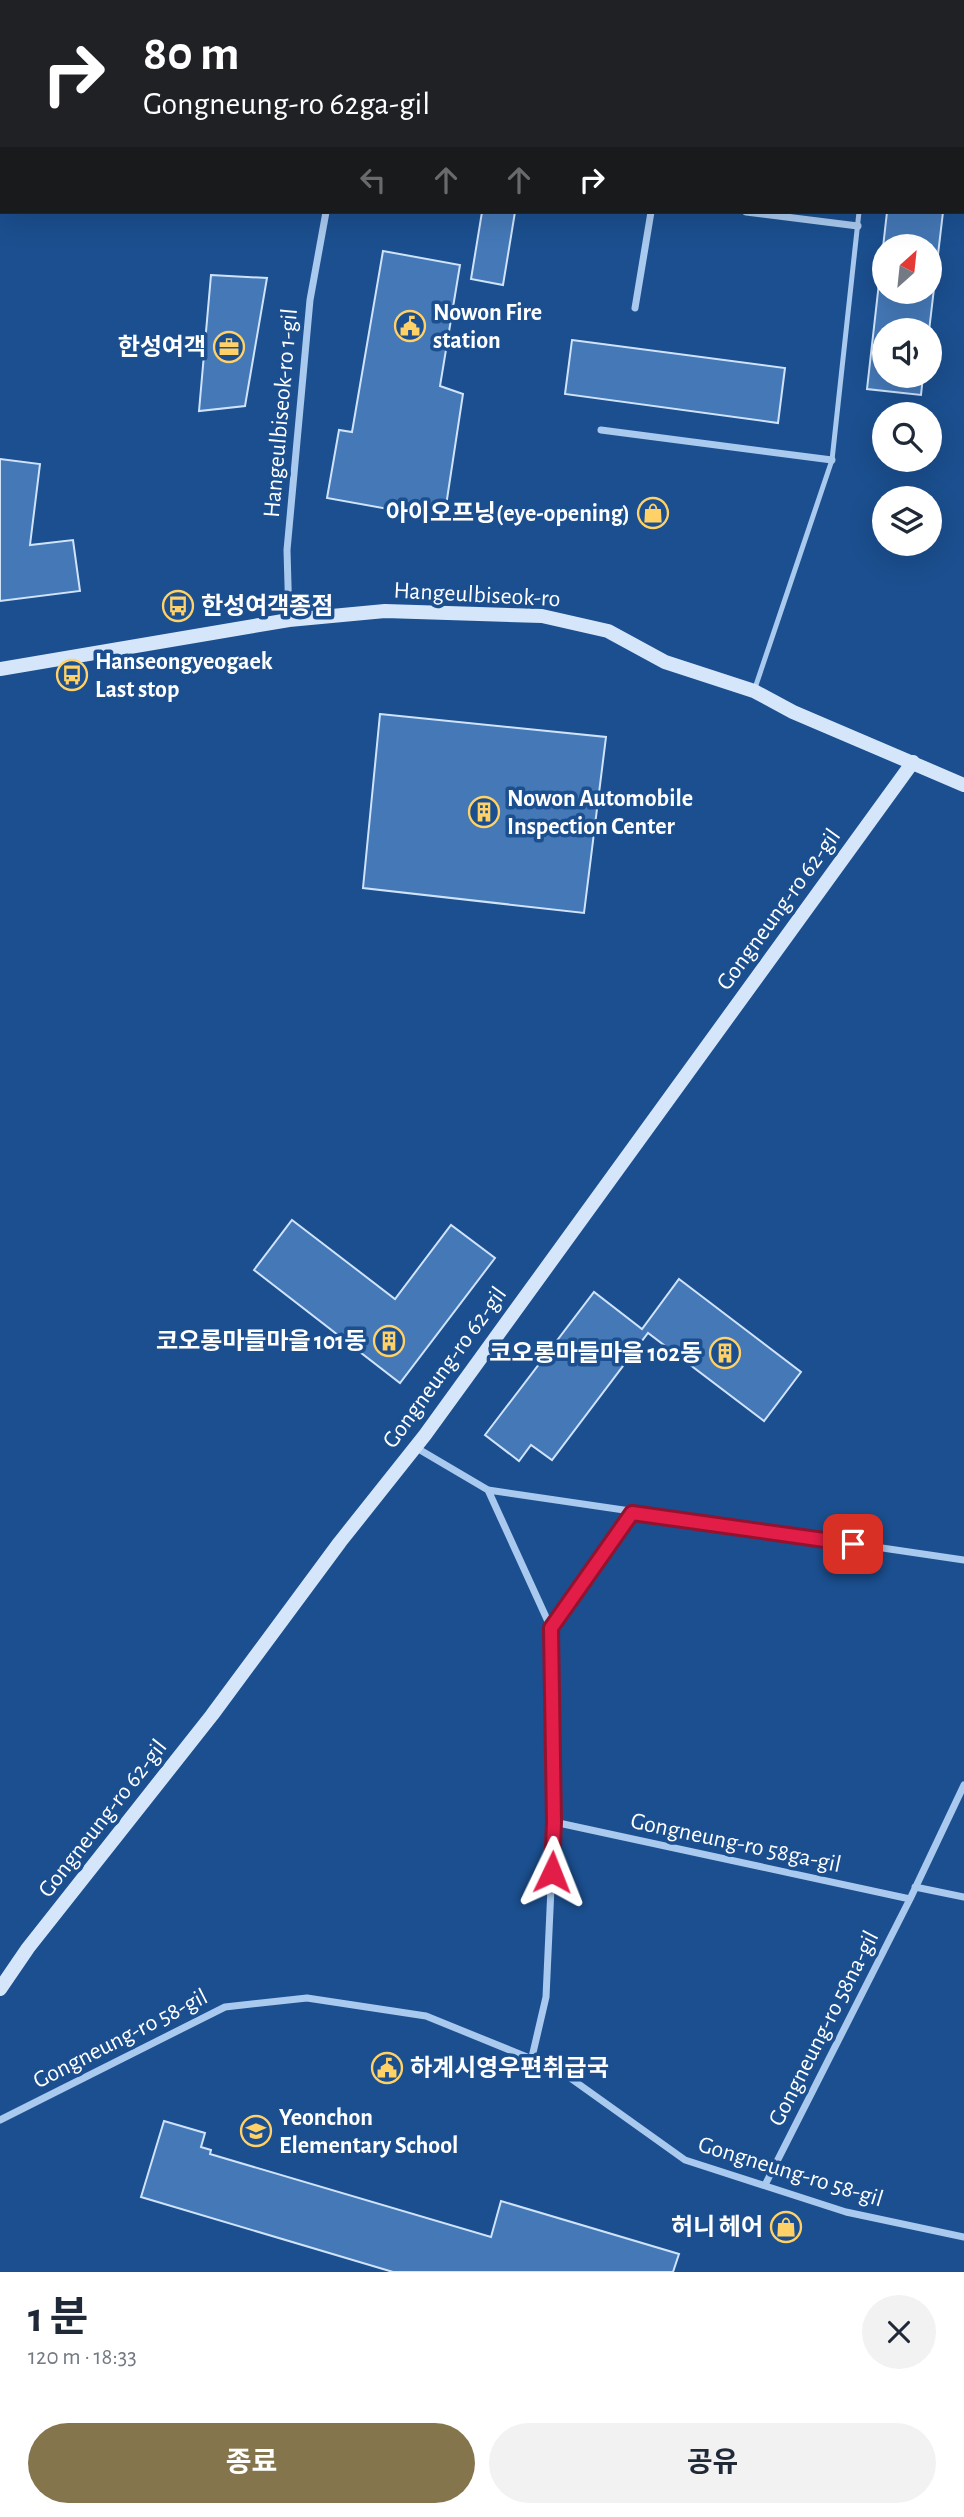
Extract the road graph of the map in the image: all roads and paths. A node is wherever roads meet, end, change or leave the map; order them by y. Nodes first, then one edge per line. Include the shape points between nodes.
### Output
1 (326, 214) edge
2 (650, 214) edge
3 (762, 214) edge
4 (859, 214) edge
5 (858, 226) junction
6 (635, 308) dead end
7 (601, 430) dead end
8 (832, 460) junction
9 (289, 620) junction
10 (0, 669) edge
11 (754, 691) junction
12 (913, 762) junction
13 (964, 785) edge
14 (415, 1447) junction
15 (488, 1490) junction
16 (632, 1513) junction
17 (964, 1560) edge
18 (551, 1628) junction
19 (964, 1785) edge
20 (554, 1822) junction
21 (915, 1887) junction
22 (964, 1896) edge
23 (910, 1899) junction
24 (0, 1989) edge
25 (532, 2057) junction
26 (0, 2120) edge
27 (765, 2185) junction
28 (964, 2237) edge

1 - 9 street, Hangeulbiseok-ro 1-gil via 310,300 286,550
2 - 6 street
3 - 5 street
4 - 5 lane
5 - 8 lane
7 - 8 street
8 - 11 lane
9 - 10 street, Hangeulbiseok-ro
9 - 11 street, Hangeulbiseok-ro via 384,611 542,616 608,631 665,662
11 - 12 street, Hangeulbiseok-ro
12 - 13 street, Hangeulbiseok-ro
12 - 14 street, Gongneung-ro 62-gil
14 - 15 street
14 - 24 street, Gongneung-ro 62-gil
15 - 16 street
15 - 18 street
16 - 17 street
16 - 18 street
18 - 20 street
19 - 21 street, Gongneung-ro 58na-gil
20 - 23 street, Gongneung-ro 58ga-gil
20 - 25 street via 546,1997
21 - 22 street
21 - 23 street, Gongneung-ro 58na-gil
23 - 27 street, Gongneung-ro 58na-gil
25 - 26 street, Gongneung-ro 58-gil via 426,2017 307,1998 225,2007
25 - 27 street, Gongneung-ro 58-gil via 559,2070 685,2160
27 - 28 street, Gongneung-ro 58-gil via 846,2212

